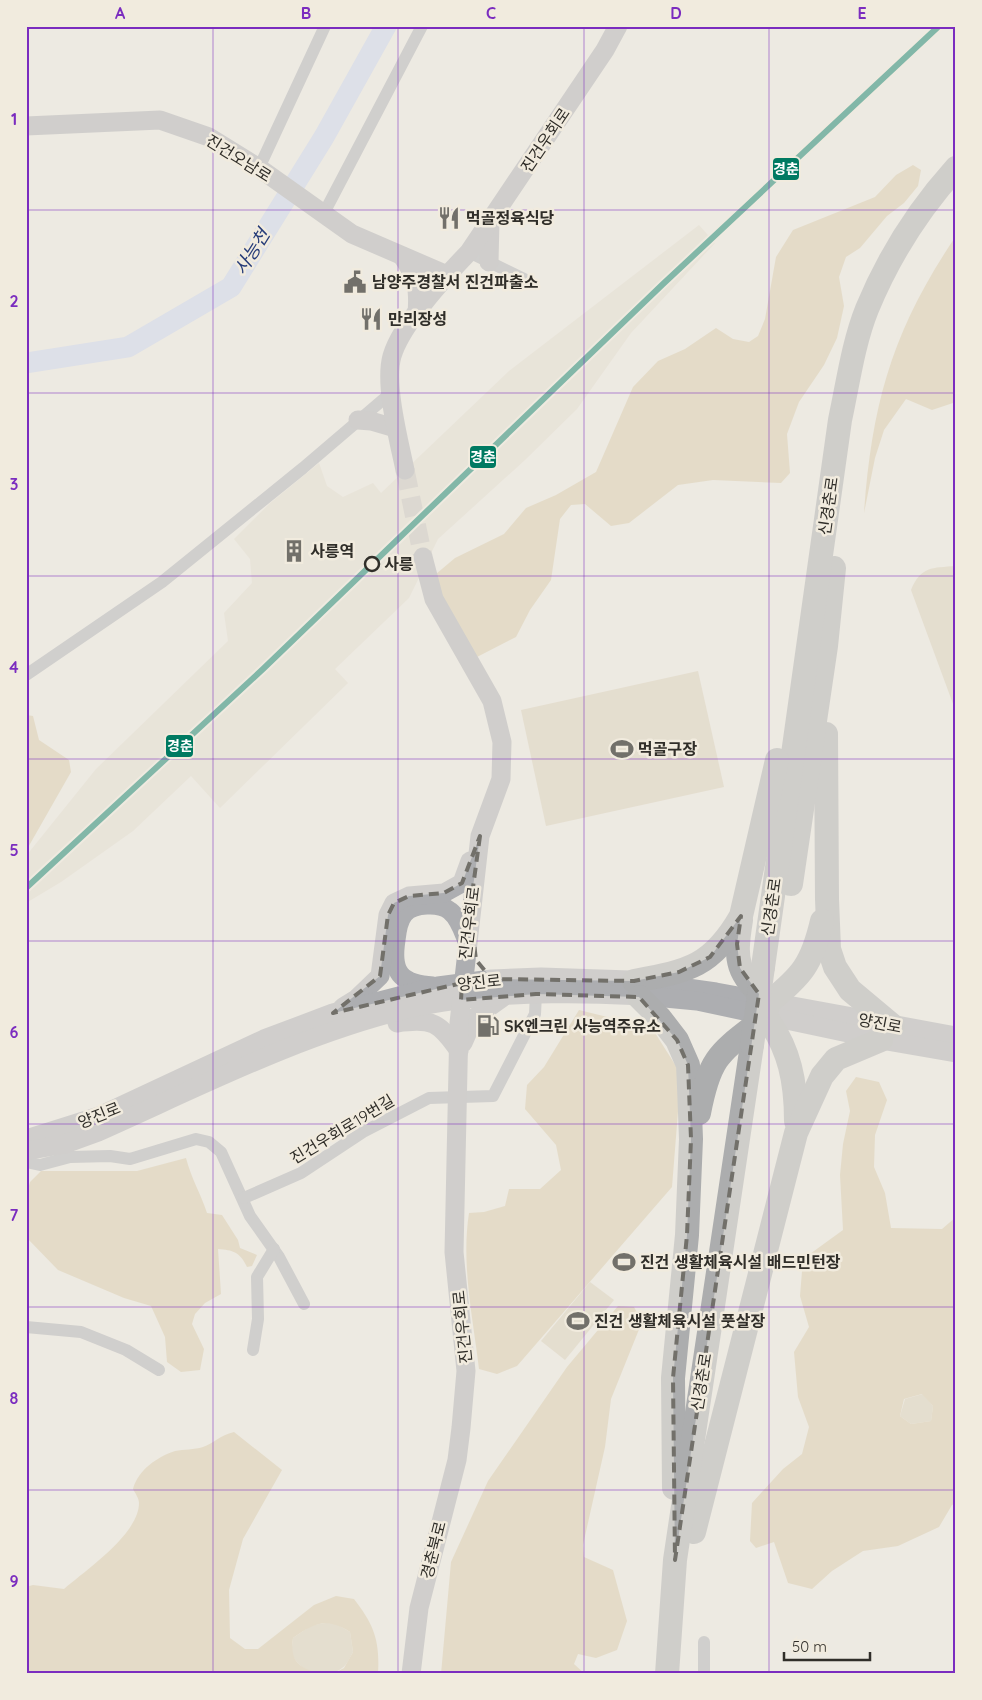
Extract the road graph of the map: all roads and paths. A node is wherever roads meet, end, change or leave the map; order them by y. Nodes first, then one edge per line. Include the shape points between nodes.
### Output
1 (325, 26) edge
2 (422, 26) edge
3 (618, 26) edge
4 (26, 126) edge
5 (956, 168) edge
6 (263, 171) junction
7 (956, 192) edge
8 (320, 213) junction
9 (490, 220) junction
10 (470, 252) junction
11 (402, 256) junction
12 (489, 262) junction
13 (447, 275) junction
14 (532, 283) dead end
15 (417, 314) junction
16 (392, 392) junction
17 (358, 420) junction
18 (395, 428) junction
19 (404, 470) tunnel mouth
20 (423, 558) tunnel mouth
21 (817, 645) junction
22 (26, 675) edge
23 (480, 836) junction
24 (826, 899) junction
25 (470, 910) junction
26 (742, 916) junction
27 (467, 942) junction
28 (492, 979) junction
29 (438, 986) junction
30 (636, 989) junction
31 (462, 992) junction
32 (536, 994) junction
33 (504, 997) junction
34 (767, 1010) junction
35 (333, 1013) junction
36 (358, 1024) junction
37 (887, 1033) junction
38 (956, 1036) edge
39 (760, 1047) junction
40 (459, 1051) junction
41 (956, 1053) edge
42 (459, 1099) junction
43 (796, 1133) junction
44 (26, 1139) edge
45 (26, 1152) edge
46 (26, 1162) edge
47 (690, 1175) junction
48 (244, 1198) junction
49 (274, 1249) junction
50 (304, 1304) dead end
51 (26, 1327) edge
52 (253, 1350) dead end
53 (159, 1370) dead end
54 (461, 1428) joint
55 (694, 1532) junction
56 (675, 1560) junction
57 (704, 1642) dead end
58 (411, 1674) edge
59 (667, 1674) edge
60 (682, 1674) edge
61 (704, 1674) edge

1 - 6 street
2 - 8 street
3 - 9 main road, 진건우회로 via 600,58
4 - 6 main road, 진건오남로 via 160,120 209,137
5 - 21 highway, 신경춘로 via 916,218 866,310 840,420
6 - 8 main road, 진건오남로
7 - 21 highway, 신경춘로 via 943,206 900,273 877,328 856,407
8 - 11 main road, 진건오남로 via 352,234
9 - 10 main road, 진건우회로
9 - 12 main road
10 - 12 street
10 - 13 main road, 진건우회로
11 - 13 main road, 진건오남로
11 - 15 main road via 419,290
12 - 14 street
13 - 15 main road, 진건우회로
15 - 16 main road, 진건우회로 via 398,341 392,358
16 - 17 street
16 - 18 main road, 진건우회로
17 - 18 main road
17 - 22 street via 162,582
18 - 19 main road, 진건우회로
20 - 23 main road, 진건우회로 via 434,599 492,701 502,742 501,779
21 - 24 highway
21 - 26 highway via 787,716
21 - 39 highway, 신경춘로, bridge
23 - 25 main road, 진건우회로
23 - 35 main road via 462,883 444,893 409,896 394,903 388,915 380,976 356,999
24 - 34 highway via 808,964
24 - 37 highway via 829,949 835,968
25 - 27 main road, 진건우회로
25 - 28 main road via 476,960 480,969
26 - 30 highway via 710,957
26 - 34 highway via 737,944 740,968
27 - 29 main road via 461,924 450,910 424,906 411,909 400,920 394,954 395,966 401,977 415,985
27 - 31 main road, 진건우회로
28 - 30 main road, 양진로 via 541,977
28 - 31 main road, 양진로
29 - 31 main road, 양진로
29 - 35 main road, 양진로
30 - 32 main road, 양진로
30 - 34 main road, 양진로 via 716,992
30 - 47 highway via 677,1040 688,1065
31 - 33 main road, 양진로
31 - 36 main road, 양진로
31 - 40 main road, 진건우회로
32 - 33 main road, 양진로
32 - 42 street, 진건우회로19번길 via 535,1014 493,1096
33 - 40 main road via 474,1018
34 - 37 main road, 양진로
34 - 43 highway via 792,1068 796,1092
34 - 47 highway via 721,1052 710,1069 703,1092
35 - 44 main road, 양진로 via 264,1039 100,1116
36 - 40 main road via 433,1022 446,1031
36 - 45 main road, 양진로 via 300,1044 98,1132
37 - 38 main road, 양진로
37 - 41 main road, 양진로
37 - 43 highway via 836,1059 822,1076
39 - 55 highway, 신경춘로
39 - 56 highway, 신경춘로
40 - 42 main road, 진건우회로
42 - 48 street, 진건우회로19번길 via 429,1098 363,1132 301,1173
42 - 54 main road, 진건우회로 via 454,1252 466,1371
43 - 55 highway
46 - 48 street via 40,1165 70,1156 110,1156 130,1160 196,1139 209,1142 221,1152
47 - 56 highway via 674,1378
48 - 49 street via 250,1216
49 - 50 street
49 - 52 street via 257,1277 258,1319
51 - 53 street via 81,1332 126,1350
54 - 58 main road, 경춘북로 via 457,1460 419,1608
55 - 60 highway, 신경춘로 via 684,1619
56 - 59 highway, 신경춘로
57 - 61 street

